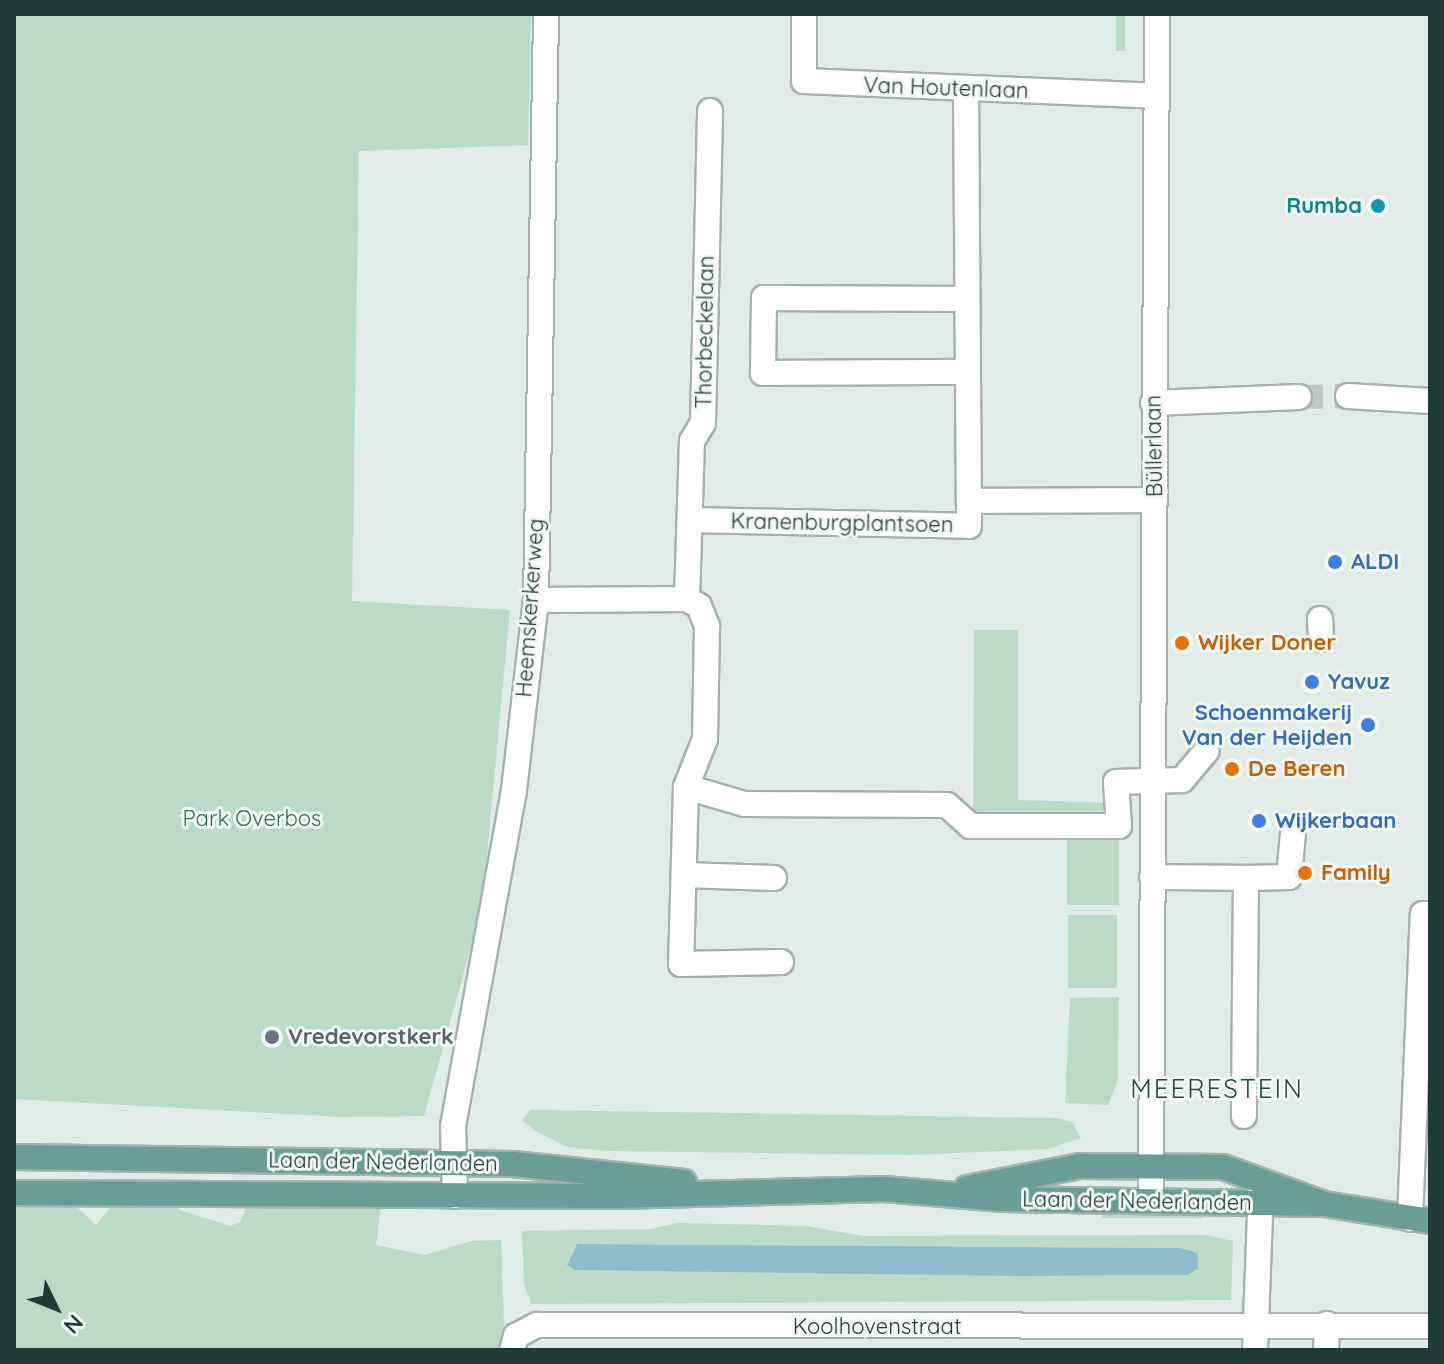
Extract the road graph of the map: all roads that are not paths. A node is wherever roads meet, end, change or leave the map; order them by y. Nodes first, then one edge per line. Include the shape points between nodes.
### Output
1 (546, 14) edge
2 (804, 14) edge
3 (1157, 14) edge
4 (966, 89) junction
5 (1156, 96) junction
6 (710, 111) dead end
7 (964, 299) junction
8 (966, 372) junction
9 (1348, 396) tunnel mouth
10 (1299, 397) tunnel mouth
11 (1430, 401) edge
12 (1153, 403) junction
13 (1155, 500) junction
14 (969, 501) junction
15 (690, 520) junction
16 (687, 599) junction
17 (536, 600) junction
18 (1206, 751) dead end
19 (1151, 781) junction
20 (686, 787) junction
21 (1293, 833) dead end
22 (684, 875) junction
23 (1152, 877) junction
24 (774, 878) dead end
25 (1246, 878) junction
26 (1430, 914) edge
27 (781, 962) dead end
28 (1244, 1116) dead end
29 (14, 1157) edge
30 (455, 1162) junction
31 (1152, 1166) junction
32 (750, 1190) junction
33 (950, 1192) junction
34 (1260, 1192) junction
35 (14, 1193) edge
36 (455, 1196) junction
37 (1151, 1201) junction
38 (1420, 1220) edge
39 (1255, 1322) junction
40 (1327, 1324) junction
41 (1430, 1326) edge
42 (930, 1339) edge
43 (512, 1350) edge
44 (1255, 1350) edge
45 (1326, 1350) edge

1 - 17 street, Heemskerkerweg
2 - 4 street, Van Houtenlaan via 804,81
3 - 5 street, Büllerlaan
4 - 5 street, Van Houtenlaan
4 - 7 street, Kranenburgplantsoen
5 - 12 street, Büllerlaan
6 - 15 street, Thorbeckelaan via 703,423 692,441
7 - 8 street, Kranenburgplantsoen
7 - 8 street via 764,298 763,373
8 - 14 street, Kranenburgplantsoen
9 - 11 street
10 - 12 street
12 - 13 street, Büllerlaan
13 - 14 street, Kranenburgplantsoen
13 - 19 street, Büllerlaan
14 - 15 street, Kranenburgplantsoen via 969,526
15 - 16 street, Thorbeckelaan
16 - 17 street
16 - 20 street via 699,606 707,626 705,739
17 - 30 street, Heemskerkerweg via 514,790 453,1126
18 - 19 street via 1182,780
19 - 20 street via 1116,782 1119,826 970,826 947,805 745,804
19 - 23 street, Büllerlaan
20 - 22 street
21 - 25 street via 1289,877
22 - 24 street
22 - 27 street via 681,964
23 - 25 street
23 - 31 street, Büllerlaan
25 - 28 street
26 - 38 street via 1423,914
29 - 30 main road, Laan der Nederlanden
30 - 32 main road, Laan der Nederlanden
30 - 36 street, Heemskerkerweg
31 - 33 main road, Laan der Nederlanden via 1080,1166
31 - 34 main road, Laan der Nederlanden via 1223,1167
31 - 37 street, Büllerlaan
32 - 33 main road, Laan der Nederlanden
32 - 36 main road, Laan der Nederlanden
33 - 37 main road, Laan der Nederlanden via 1003,1199
34 - 37 main road, Laan der Nederlanden
34 - 38 main road, Laan der Nederlanden
34 - 39 street
35 - 36 main road, Laan der Nederlanden
39 - 40 street
39 - 42 street, Koolhovenstraat
39 - 44 street
40 - 41 street
40 - 45 street
42 - 43 street, Koolhovenstraat via 537,1325 516,1336

